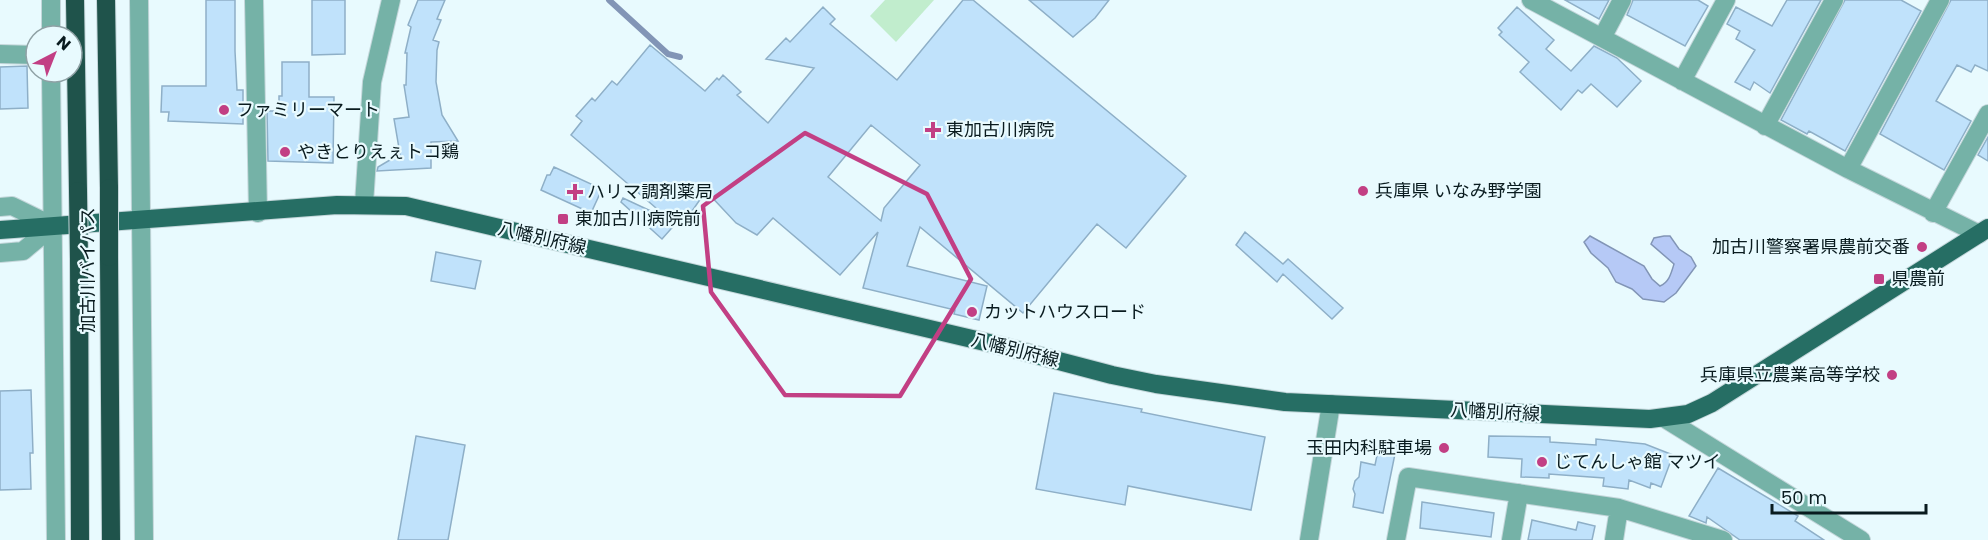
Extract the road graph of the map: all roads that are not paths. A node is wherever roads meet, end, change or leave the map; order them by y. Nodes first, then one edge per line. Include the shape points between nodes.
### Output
1 (51, 0) edge
2 (75, 0) edge
3 (106, 0) edge
4 (139, 0) edge
5 (254, 0) edge
6 (391, 0) edge
7 (1531, 0) edge
8 (1622, 0) edge
9 (1726, 0) edge
10 (1834, 0) edge
11 (1940, 0) edge
12 (51, 24) edge
13 (1602, 38) junction
14 (0, 54) edge
15 (24, 55) edge
16 (1682, 81) junction
17 (51, 84) edge
18 (1988, 114) edge
19 (1765, 126) junction
20 (1848, 169) junction
21 (364, 204) junction
22 (0, 207) edge
23 (258, 213) junction
24 (1933, 213) junction
25 (142, 221) junction
26 (53, 226) junction
27 (0, 230) edge
28 (1983, 231) edge
29 (0, 253) edge
30 (1331, 404) junction
31 (1664, 418) junction
32 (1519, 494) junction
33 (1619, 508) junction
34 (56, 540) edge
35 (80, 540) edge
36 (111, 540) edge
37 (144, 540) edge
38 (1309, 540) edge
39 (1396, 540) edge
40 (1511, 540) edge
41 (1614, 540) edge
42 (1723, 540) edge
43 (1861, 540) edge

1 - 12 street
2 - 35 highway, 加古川バイパス, bridge
3 - 36 highway, 加古川バイパス, bridge
4 - 25 street
5 - 23 street
6 - 21 street via 372,82
7 - 13 street
8 - 13 street
9 - 16 street
10 - 19 street
11 - 20 street
13 - 16 street
14 - 15 street
16 - 19 street
17 - 26 street
18 - 24 street
19 - 20 street
20 - 24 street
21 - 23 main road, 八幡別府線
21 - 30 main road, 八幡別府線 via 406,206 1145,382 1286,402
22 - 26 street via 12,206
23 - 25 main road, 八幡別府線
24 - 28 street
25 - 26 main road, 八幡別府線
25 - 37 street
26 - 27 main road, 八幡別府線
26 - 29 street via 23,251
26 - 34 street
28 - 31 main road, 八幡別府線 via 1712,403 1688,414
30 - 31 main road, 八幡別府線
30 - 38 street
31 - 43 street
32 - 33 street
32 - 39 street via 1408,477
32 - 40 street
33 - 41 street
33 - 42 street

